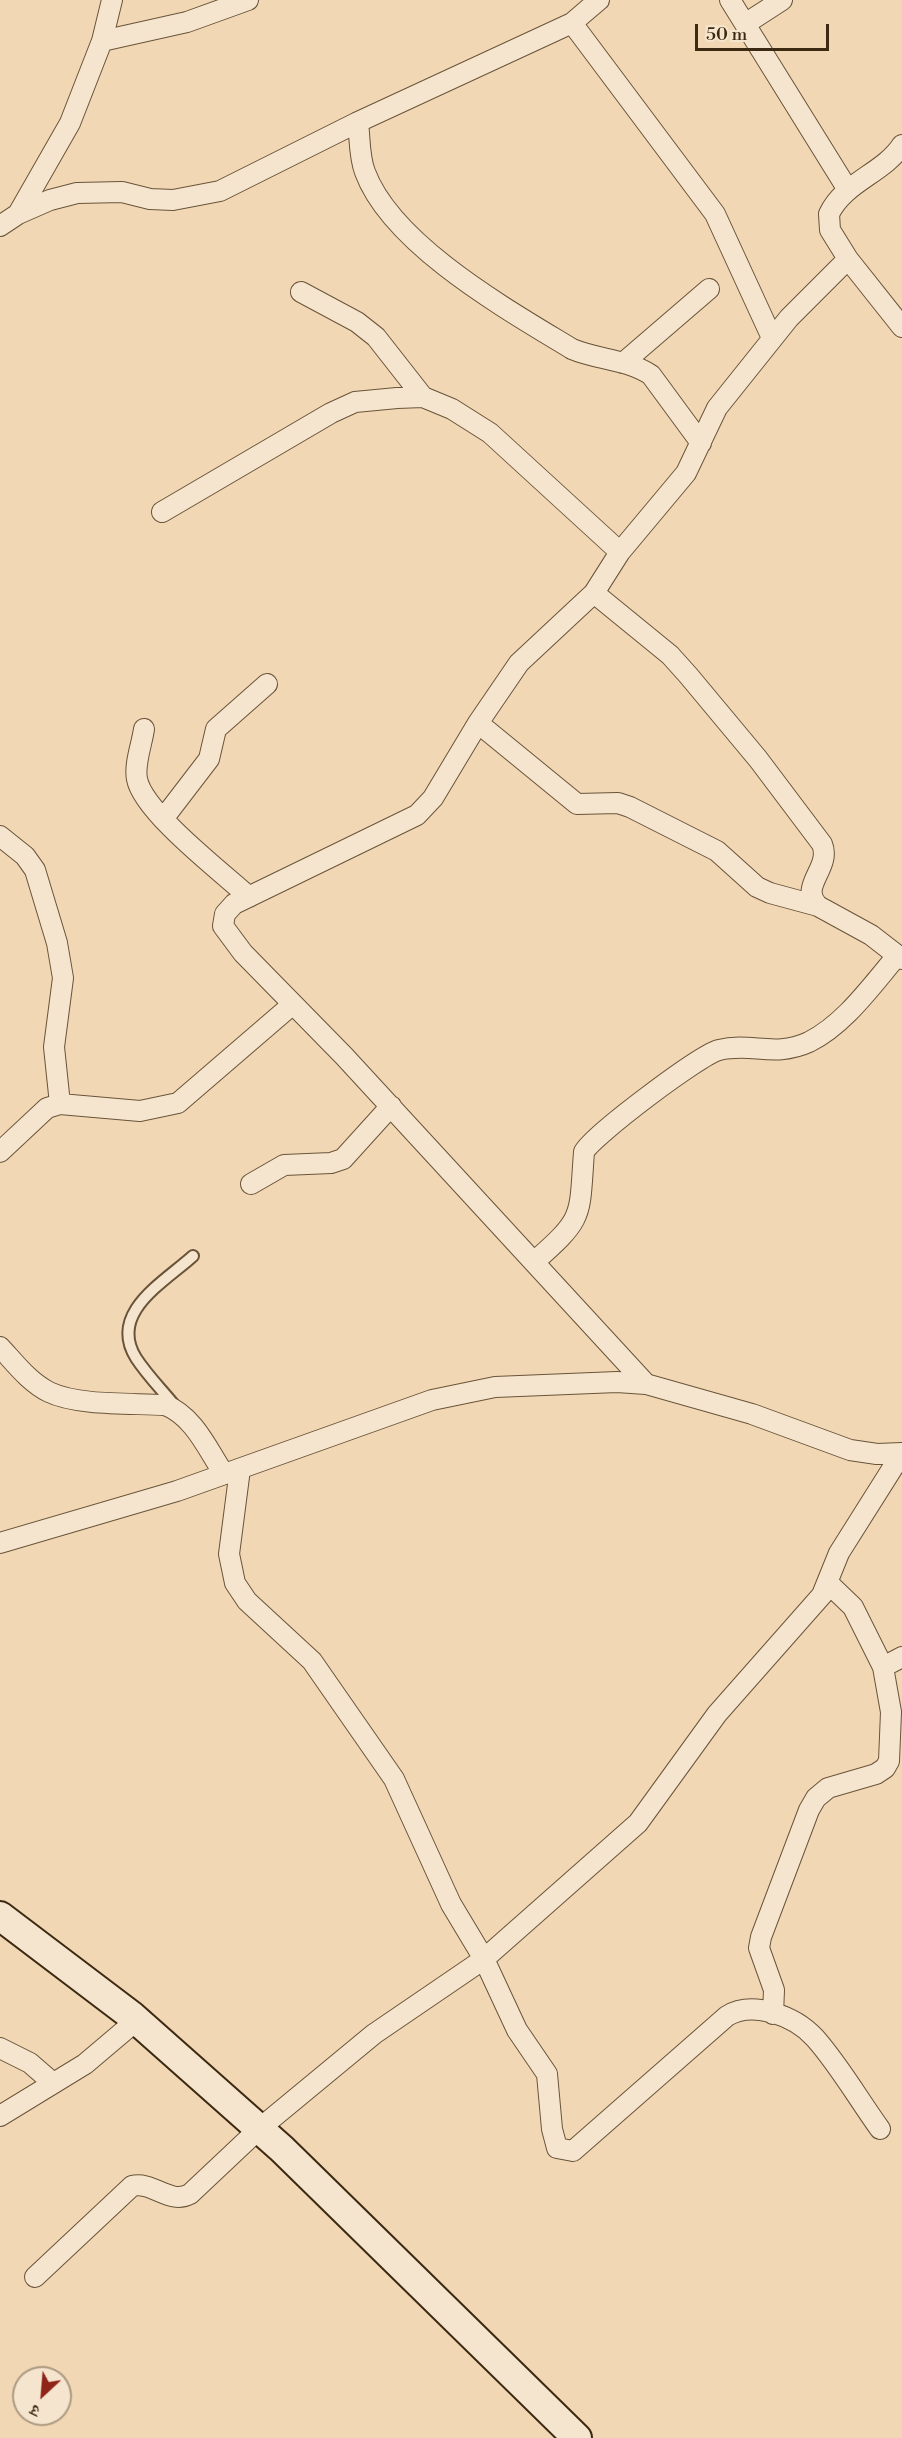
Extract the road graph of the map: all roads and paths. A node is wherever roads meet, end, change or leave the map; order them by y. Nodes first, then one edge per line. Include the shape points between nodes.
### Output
1 (112, 0) edge
2 (248, 0) edge
3 (599, 0) edge
4 (730, 0) edge
5 (782, 0) edge
6 (572, 23) junction
7 (745, 24) junction
8 (102, 42) junction
9 (358, 122) junction
10 (902, 145) edge
11 (848, 190) junction
12 (18, 214) junction
13 (0, 226) edge
14 (848, 259) junction
15 (709, 289) dead end
16 (301, 292) dead end
17 (902, 327) edge
18 (772, 338) junction
19 (623, 363) junction
20 (423, 397) junction
21 (701, 443) junction
22 (162, 512) dead end
23 (620, 552) junction
24 (594, 593) junction
25 (267, 684) dead end
26 (478, 723) junction
27 (144, 729) dead end
28 (163, 819) junction
29 (0, 836) edge
30 (249, 897) junction
31 (818, 906) junction
32 (900, 958) edge
33 (293, 1004) junction
34 (60, 1104) junction
35 (390, 1106) junction
36 (0, 1152) edge
37 (250, 1185) dead end
38 (193, 1256) dead end
39 (534, 1262) junction
40 (0, 1347) edge
41 (646, 1384) junction
42 (178, 1410) junction
43 (902, 1453) edge
44 (232, 1472) junction
45 (0, 1544) edge
46 (828, 1583) junction
47 (902, 1657) edge
48 (883, 1666) junction
49 (0, 1916) edge
50 (483, 1959) junction
51 (773, 2013) junction
52 (137, 2020) junction
53 (0, 2048) edge
54 (53, 2083) junction
55 (0, 2116) edge
56 (259, 2128) junction
57 (880, 2129) dead end
58 (35, 2277) dead end
59 (577, 2438) edge

1 - 8 street
2 - 8 street via 187,22
3 - 6 street
4 - 7 street
5 - 7 street
6 - 9 street
6 - 18 street via 715,214
7 - 11 street
8 - 12 street via 61,142
9 - 12 street via 198,197 150,199 100,191 50,200
9 - 19 street via 365,172 394,217 420,245 456,274 572,349
10 - 11 street via 896,154
11 - 14 street via 832,206 827,221
12 - 13 street
14 - 17 street
14 - 18 street
15 - 19 street
16 - 20 street via 357,322 376,337
18 - 21 street via 717,408
19 - 21 street via 651,375
20 - 22 street via 355,402
20 - 23 street via 452,409 490,433
21 - 23 street via 686,473
23 - 24 street
24 - 26 street via 519,663
24 - 31 street via 670,655 758,759 822,844 824,861 810,892
25 - 28 street via 216,729 209,759
26 - 30 street via 433,798 417,815
26 - 31 street via 577,804 618,803 630,807 717,851 758,887
27 - 28 street via 137,782
28 - 30 street
29 - 34 street via 25,856 35,870 57,943 63,978 54,1047
30 - 33 street via 225,914 223,926 243,953
31 - 32 street via 871,934
32 - 39 street via 853,1006 809,1042 789,1050 737,1047 709,1053 611,1124 584,1152 576,1221
33 - 34 street via 178,1103 140,1111
33 - 35 street
34 - 36 street via 41,1113
35 - 37 street via 343,1159 284,1165
35 - 39 street
38 - 42 lane via 135,1309 126,1334 137,1359
39 - 41 street
40 - 42 street via 30,1379 50,1392 75,1399 165,1405
41 - 43 street via 752,1414 850,1450
41 - 44 street via 495,1387 432,1400
42 - 44 street
43 - 46 street via 839,1553
44 - 45 street
44 - 50 street via 229,1554 236,1583 247,1601 312,1660 394,1779 441,1885
46 - 48 street via 854,1607
46 - 50 street via 798,1624 717,1714 638,1823
47 - 48 street
48 - 51 street via 891,1712 889,1761 876,1774 828,1788 816,1798 761,1937 759,1948 774,1990
49 - 52 street
50 - 51 street via 517,2030 547,2073 554,2141 564,2152 581,2145 727,2016 750,2008
50 - 56 street via 374,2034
51 - 57 street via 815,2038
52 - 54 street via 92,2059
52 - 56 street
53 - 54 street via 30,2063
54 - 55 street
56 - 58 street via 182,2198 132,2186
56 - 59 street

